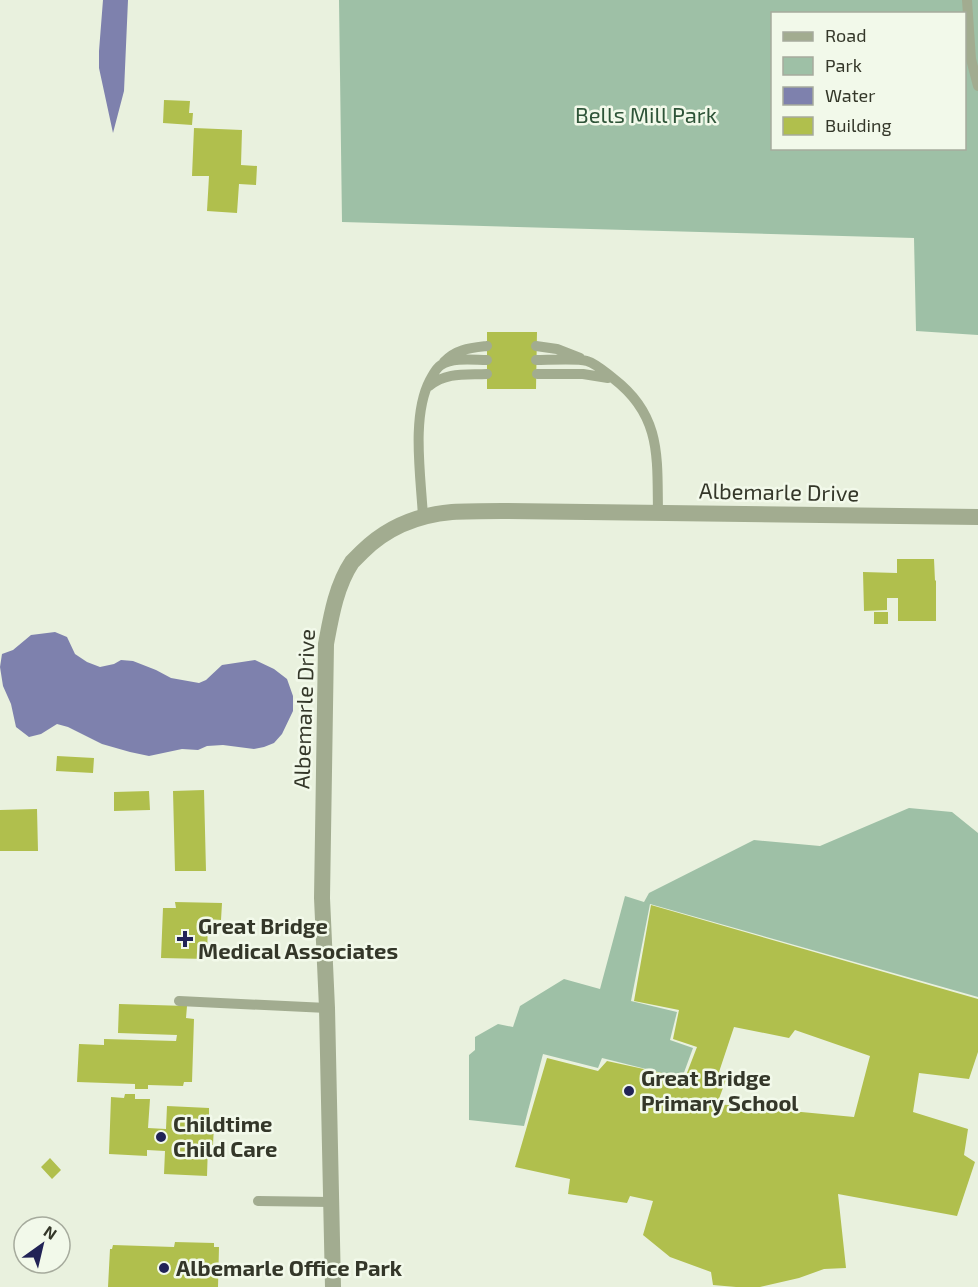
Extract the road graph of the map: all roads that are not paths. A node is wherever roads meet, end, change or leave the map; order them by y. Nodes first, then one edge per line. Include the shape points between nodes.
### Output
1 (967, 0) edge
2 (978, 86) edge
3 (487, 346) dead end
4 (536, 346) dead end
5 (487, 360) dead end
6 (537, 360) dead end
7 (586, 361) junction
8 (440, 366) junction
9 (487, 374) dead end
10 (537, 374) dead end
11 (617, 381) junction
12 (426, 388) junction
13 (658, 513) junction
14 (423, 517) junction
15 (978, 517) edge
16 (179, 1001) dead end
17 (327, 1008) junction
18 (258, 1201) dead end
19 (332, 1202) junction
20 (333, 1287) edge

1 - 2 lane via 971,59
3 - 8 lane via 459,351
4 - 7 lane via 557,349
5 - 8 lane
6 - 7 lane
7 - 11 lane
8 - 12 lane
9 - 12 lane via 449,376
10 - 11 lane via 596,375
11 - 13 lane via 640,405 650,423 656,452
12 - 14 lane via 419,422
13 - 14 street, Albemarle Drive via 502,511
13 - 15 street, Albemarle Drive
14 - 17 street, Albemarle Drive via 407,521 374,540 353,561 332,612 326,644 322,898
16 - 17 lane
17 - 19 street, Albemarle Drive
18 - 19 lane
19 - 20 street, Albemarle Drive

